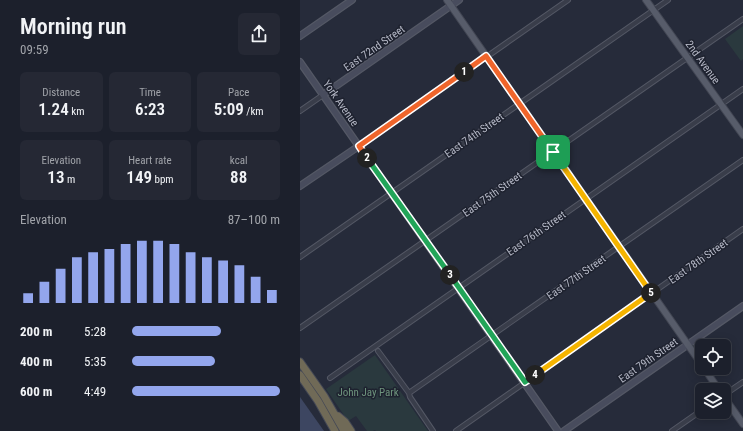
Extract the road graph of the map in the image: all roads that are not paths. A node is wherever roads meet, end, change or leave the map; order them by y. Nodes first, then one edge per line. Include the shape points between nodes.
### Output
1 (352, 0) edge
2 (459, 0) edge
3 (568, 0) edge
4 (646, 0) edge
5 (668, 0) edge
6 (449, 3) edge
7 (653, 10) junction
8 (743, 19) edge
9 (300, 36) edge
10 (486, 56) junction
11 (687, 58) junction
12 (300, 62) edge
13 (743, 89) edge
14 (323, 95) junction
15 (519, 104) junction
16 (722, 104) junction
17 (300, 111) edge
18 (743, 135) edge
19 (359, 146) junction
20 (553, 152) junction
21 (743, 160) edge
22 (300, 186) edge
23 (392, 193) junction
24 (586, 199) junction
25 (743, 229) edge
26 (425, 240) junction
27 (619, 247) junction
28 (300, 257) edge
29 (459, 288) junction
30 (651, 293) junction
31 (743, 306) edge
32 (300, 328) edge
33 (492, 335) junction
34 (688, 345) junction
35 (378, 351) dead end
36 (695, 356) edge
37 (300, 362) edge
38 (300, 376) edge
39 (330, 378) dead end
40 (525, 382) junction
41 (743, 382) edge
42 (731, 391) edge
43 (409, 393) junction
44 (731, 406) edge
45 (333, 410) junction
46 (695, 415) edge
47 (743, 424) edge
48 (336, 431) edge
49 (344, 431) edge
50 (351, 431) edge
51 (433, 431) edge
52 (456, 431) edge
53 (558, 431) edge
54 (564, 431) edge
55 (672, 431) edge

1 - 9 main road
2 - 6 main road, East 72nd Street
3 - 10 street
4 - 7 main road, 2nd Avenue
5 - 7 street, East 74th Street
6 - 10 main road
6 - 14 main road, East 72nd Street
7 - 11 main road, 2nd Avenue
7 - 15 street, East 74th Street
8 - 11 street, East 75th Street
10 - 15 main road
10 - 19 street
11 - 16 main road, 2nd Avenue
11 - 20 street, East 75th Street
12 - 14 main road, York Avenue
13 - 16 street, East 76th Street
14 - 17 street, East 72nd Street
14 - 19 main road, York Avenue
15 - 20 main road
15 - 23 street, East 74th Street
16 - 18 main road, 2nd Avenue
16 - 24 street, East 76th Street
19 - 22 main road
19 - 23 main road, York Avenue
20 - 24 main road
20 - 26 street, East 75th Street
21 - 27 street, East 77th Street
23 - 26 main road, York Avenue
23 - 28 street, East 74th Street
24 - 27 main road
24 - 29 street, East 76th Street
25 - 30 street, East 78th Street
26 - 29 main road, York Avenue
26 - 32 street, East 75th Street
27 - 30 main road
27 - 33 street, East 77th Street
29 - 33 main road, York Avenue
29 - 39 street, East 76th Street
30 - 34 main road
30 - 40 street, East 78th Street
31 - 34 main road, East 79th Street
33 - 40 main road, York Avenue
33 - 43 street, East 77th Street
34 - 36 main road
34 - 54 main road, East 79th Street
35 - 43 street
37 - 45 highway
38 - 48 highway
40 - 52 street, East 78th Street
40 - 53 main road, York Avenue
41 - 42 street
43 - 51 street
44 - 47 main road
45 - 49 highway
45 - 50 highway
46 - 55 street

